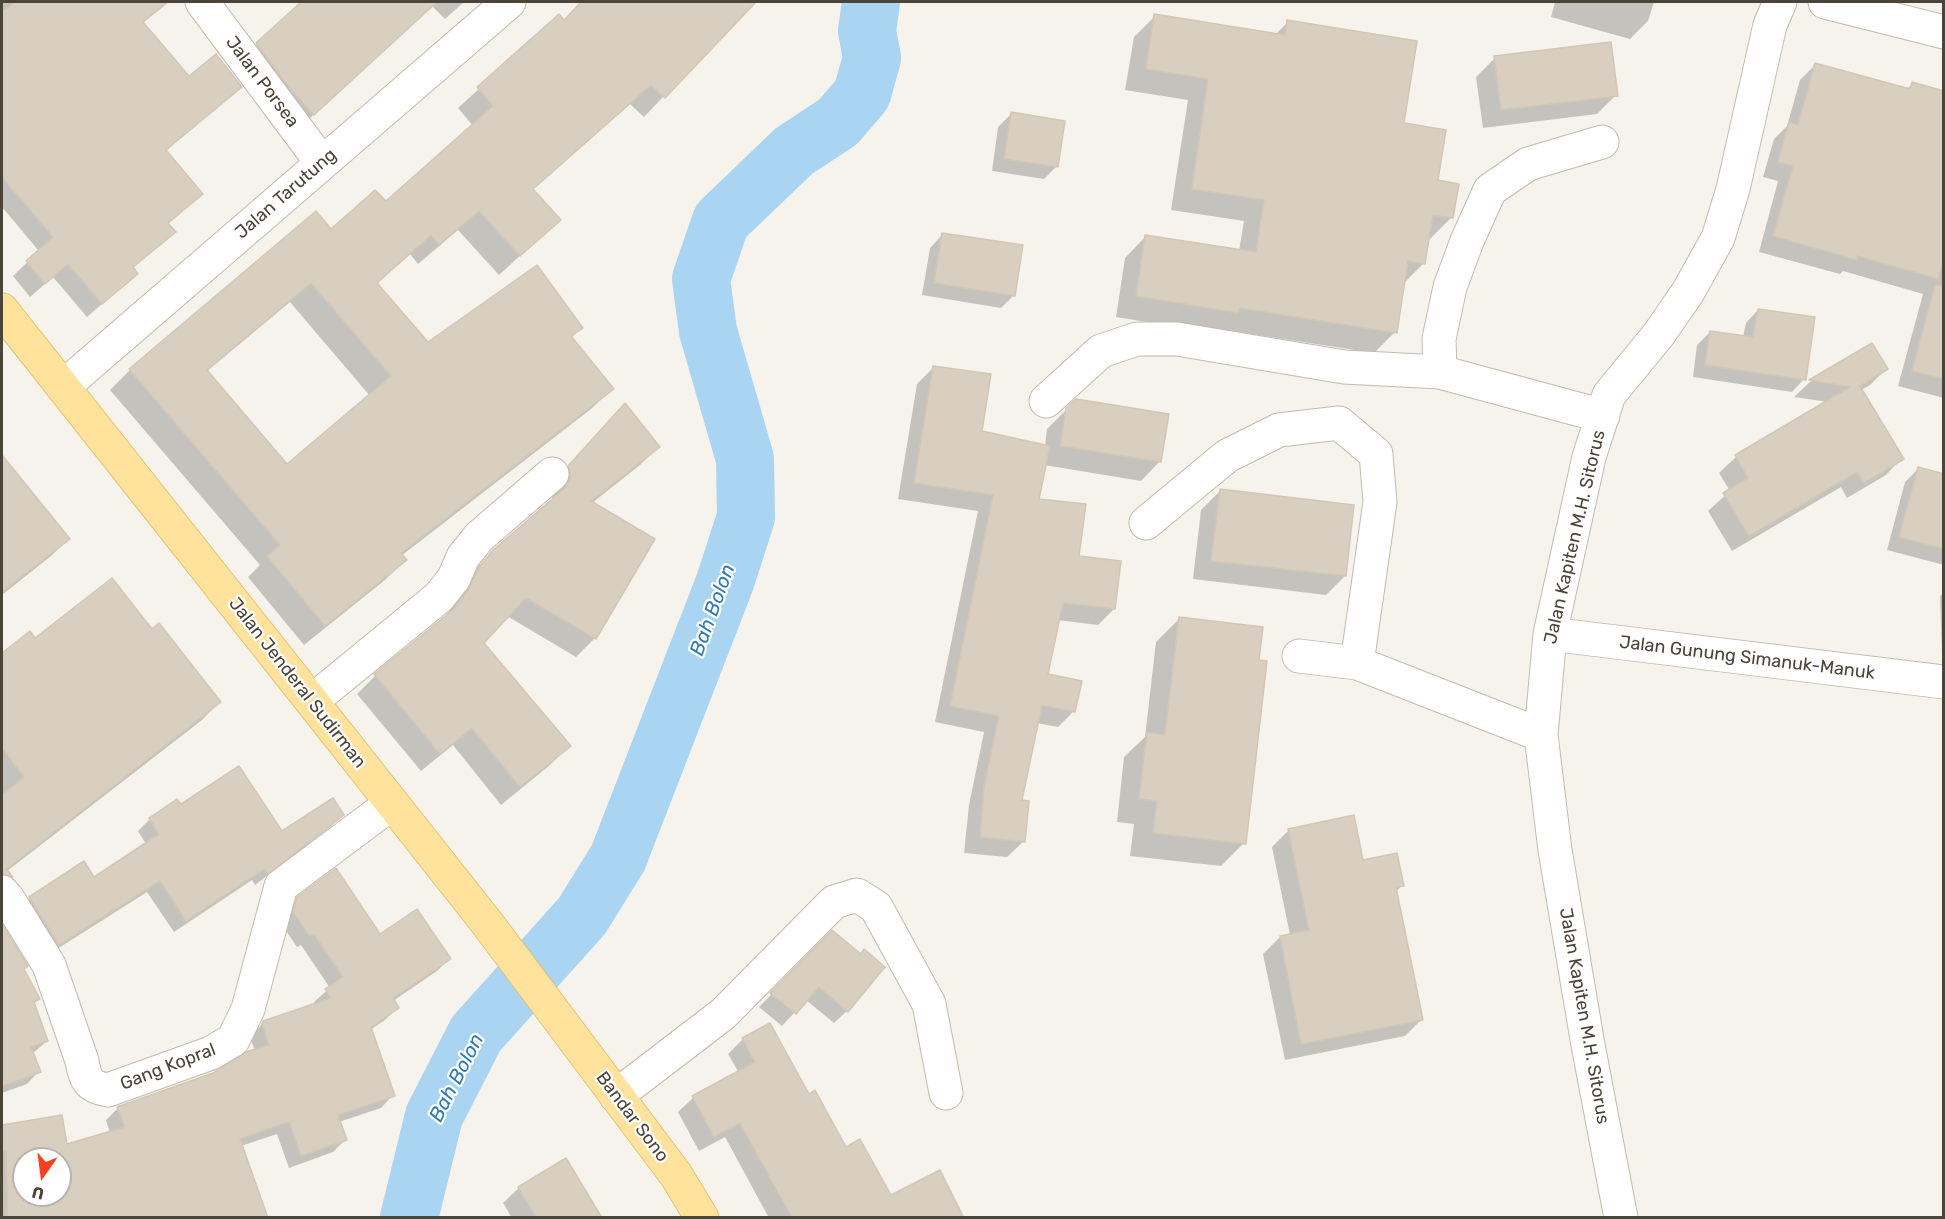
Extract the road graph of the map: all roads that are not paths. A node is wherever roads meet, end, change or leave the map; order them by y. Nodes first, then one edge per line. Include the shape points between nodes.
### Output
1 (202, 2) edge
2 (509, 2) edge
3 (1780, 2) edge
4 (1825, 2) edge
5 (1944, 32) edge
6 (1602, 142) dead end
7 (322, 163) junction
8 (2, 310) edge
9 (1440, 372) junction
10 (63, 387) junction
11 (1046, 401) dead end
12 (1602, 416) junction
13 (552, 474) dead end
14 (1146, 523) dead end
15 (1550, 634) junction
16 (1299, 656) dead end
17 (1357, 663) junction
18 (1944, 682) edge
19 (312, 701) junction
20 (1541, 735) junction
21 (392, 803) junction
22 (2, 892) edge
23 (588, 1059) joint
24 (945, 1093) dead end
25 (616, 1096) junction
26 (702, 1218) edge
27 (1621, 1218) edge

1 - 7 street, Jalan Porsea
2 - 7 street, Jalan Tarutung
3 - 12 street, Jalan Kapiten M.H. Sitorus via 1770,25 1718,238 1659,334 1609,395
4 - 5 street
6 - 9 street via 1528,164 1490,190 1450,287 1439,339
7 - 10 street, Jalan Tarutung
8 - 10 main road, Jalan Jenderal Sudirman
9 - 11 street via 1344,368 1177,339 1137,339 1101,351
9 - 12 street
10 - 19 main road, Jalan Jenderal Sudirman
12 - 15 street, Jalan Kapiten M.H. Sitorus via 1589,457
13 - 19 street via 479,537 439,597
14 - 17 street via 1227,456 1279,430 1339,423 1376,454 1380,502
15 - 18 street, Jalan Gunung Simanuk-Manuk
15 - 20 street, Jalan Kapiten M.H. Sitorus
16 - 17 street
17 - 20 street
19 - 21 main road, Jalan Jenderal Sudirman
20 - 27 street, Jalan Kapiten M.H. Sitorus via 1555,850
21 - 22 street, Gang Kopral via 281,886 248,1010 233,1040 211,1053 108,1090 97,1089 84,1075 49,965
21 - 23 main road, Jalan Jenderal Sudirman
23 - 25 main road, Bandar Sono
24 - 25 street via 929,1004 876,907 857,895 834,902 723,1014
25 - 26 main road, Bandar Sono via 676,1175

